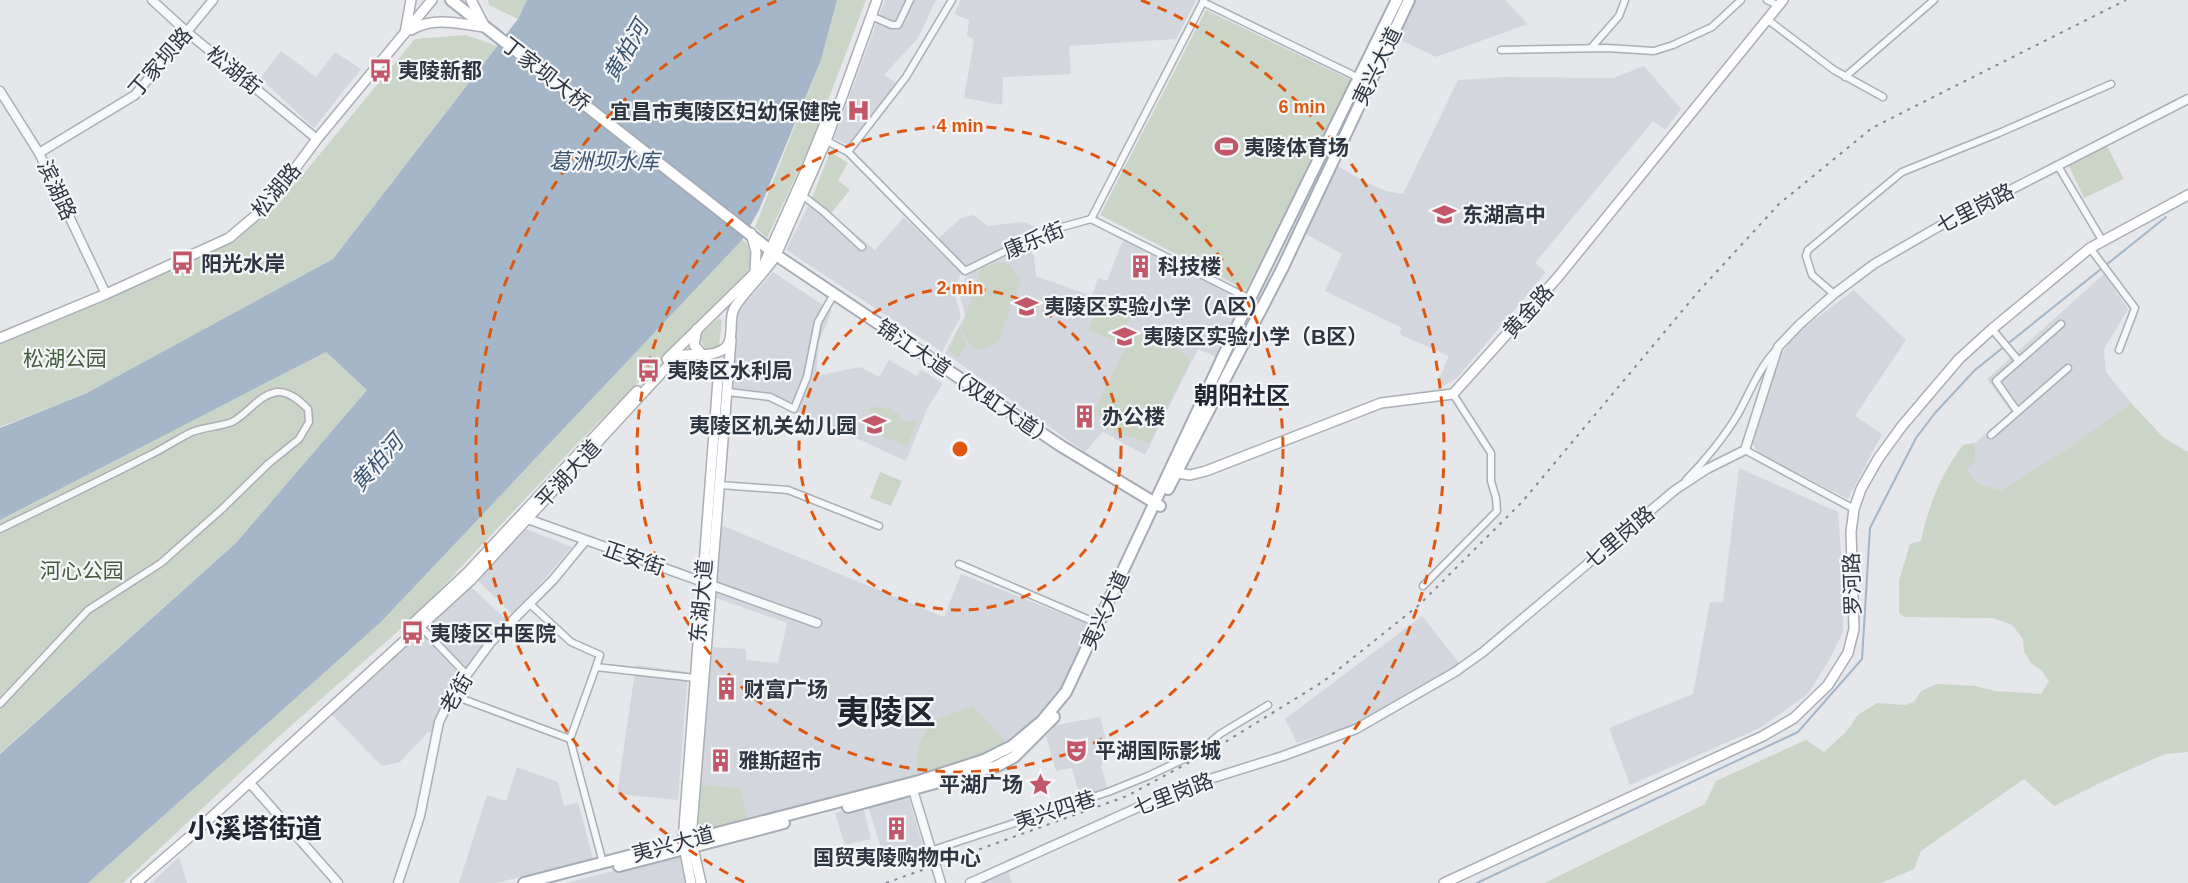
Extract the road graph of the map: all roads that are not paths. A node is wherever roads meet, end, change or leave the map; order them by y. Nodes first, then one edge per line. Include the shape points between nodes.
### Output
1 (152, 0) edge
2 (213, 0) edge
3 (411, 0) edge
4 (432, 0) edge
5 (451, 0) edge
6 (471, 0) edge
7 (872, 0) edge
8 (877, 0) edge
9 (910, 0) edge
10 (952, 0) edge
11 (1397, 0) edge
12 (1409, 0) edge
13 (1625, 0) edge
14 (1741, 0) edge
15 (1767, 0) edge
16 (1934, 0) edge
17 (1204, 1) edge
18 (1781, 3) edge
19 (871, 16) junction
20 (1767, 20) junction
21 (488, 29) junction
22 (187, 32) junction
23 (404, 35) junction
24 (1592, 48) junction
25 (1501, 50) dead end
26 (1845, 77) junction
27 (1359, 78) junction
28 (2111, 84) dead end
29 (0, 91) edge
30 (1883, 97) dead end
31 (2188, 99) edge
32 (317, 139) junction
33 (823, 139) junction
34 (848, 152) junction
35 (39, 153) junction
36 (2058, 166) junction
37 (802, 195) junction
38 (2188, 195) edge
39 (1091, 219) junction
40 (751, 233) junction
41 (2102, 240) junction
42 (862, 247) dead end
43 (2090, 248) junction
44 (773, 253) junction
45 (755, 272) junction
46 (106, 294) junction
47 (834, 294) junction
48 (1834, 294) junction
49 (1250, 299) junction
50 (2061, 324) dead end
51 (698, 327) junction
52 (1992, 329) junction
53 (0, 338) edge
54 (731, 340) junction
55 (1778, 347) junction
56 (2119, 350) dead end
57 (701, 354) junction
58 (2018, 360) junction
59 (2068, 368) dead end
60 (728, 392) junction
61 (1454, 394) junction
62 (2017, 411) junction
63 (1991, 435) dead end
64 (1745, 450) junction
65 (1177, 473) junction
66 (720, 485) junction
67 (1675, 490) junction
68 (1157, 504) junction
69 (1854, 509) junction
70 (523, 517) junction
71 (879, 526) dead end
72 (0, 529) edge
73 (585, 541) junction
74 (959, 564) dead end
75 (707, 584) junction
76 (1423, 586) dead end
77 (530, 604) junction
78 (817, 623) dead end
79 (1099, 624) junction
80 (420, 626) junction
81 (596, 667) junction
82 (466, 675) junction
83 (695, 678) junction
84 (452, 695) junction
85 (0, 704) edge
86 (1268, 705) dead end
87 (570, 739) junction
88 (249, 782) junction
89 (913, 790) junction
90 (687, 844) junction
91 (930, 851) junction
92 (603, 863) junction
93 (134, 883) edge
94 (338, 883) edge
95 (398, 883) edge
96 (524, 883) edge
97 (555, 883) edge
98 (691, 883) edge
99 (701, 883) edge
100 (941, 883) edge
101 (970, 883) edge
102 (1444, 883) edge

1 - 22 street, 松湖街
2 - 22 street, 丁家坝路
3 - 23 main road
4 - 23 main road, 松湖路
5 - 21 main road, 丁家坝大桥
6 - 21 main road
7 - 33 main road, 平湖大道
8 - 19 main road, 平湖大道
9 - 19 street via 898,25
10 - 34 street via 906,77
11 - 27 main road, 夷兴大道
12 - 65 main road, 夷兴大道 via 1282,269
13 - 24 street via 1619,16
14 - 24 street via 1712,27 1673,45 1654,51
15 - 18 street
16 - 26 street
17 - 27 street
17 - 39 street
18 - 20 main road, 黄金路
19 - 33 main road, 平湖大道
20 - 26 street
20 - 61 main road, 黄金路 via 1558,277
21 - 23 main road via 438,21 420,24
21 - 40 main road, 丁家坝大桥
22 - 32 street, 松湖街
22 - 35 street, 丁家坝路 via 135,95
23 - 32 main road, 松湖路
24 - 25 street
26 - 30 street
27 - 49 main road, 夷兴大道
28 - 48 street via 1902,172 1808,250 1812,275
29 - 35 street, 滨湖路
31 - 36 street, 七里岗路
32 - 46 main road, 松湖路 via 268,205 229,238
33 - 34 street, 康乐街
33 - 37 main road, 平湖大道
33 - 44 main road, 平湖大道
34 - 39 street, 康乐街 via 965,271 1044,232
35 - 46 street, 滨湖路
36 - 41 street
36 - 48 street, 七里岗路 via 1938,227 1874,264
37 - 42 street
37 - 44 main road, 平湖大道
38 - 41 main road, 罗河路
39 - 49 street, 康乐街
40 - 44 main road, 丁家坝大桥
40 - 45 main road via 756,252
41 - 43 main road, 罗河路
43 - 52 main road, 罗河路
43 - 56 street via 2135,308
44 - 45 main road, 平湖大道
44 - 47 main road, 锦江大道（双虹大道）
44 - 54 main road, 平湖大道 via 769,268 733,310
45 - 51 main road, 平湖大道
46 - 53 main road, 松湖路
47 - 60 street via 818,322 807,377 794,409 770,397
47 - 68 main road, 锦江大道（双虹大道） via 1061,446
48 - 55 street, 七里岗路
49 - 68 main road, 夷兴大道
50 - 58 street
51 - 57 main road, 东湖大道 via 694,345
51 - 70 main road, 平湖大道
52 - 58 street
52 - 69 main road, 罗河路 via 1959,359 1902,426 1878,459
54 - 57 main road, 平湖大道 via 719,352
54 - 60 main road, 东湖大道
55 - 64 street, 七里岗路
55 - 67 street via 1764,364 1737,416
57 - 70 main road, 平湖大道 via 676,357
57 - 75 main road, 东湖大道 via 718,380
58 - 62 street via 1996,381
59 - 62 street
60 - 66 main road, 东湖大道
61 - 65 main road via 1381,404 1206,471
61 - 76 street via 1491,453 1497,511
62 - 63 street
64 - 67 street, 七里岗路
64 - 69 street
65 - 68 main road, 夷兴大道
66 - 71 street via 788,489
66 - 75 main road, 东湖大道
67 - 101 street, 七里岗路 via 1483,652 1356,729 1181,788
68 - 79 main road, 夷兴大道
68 - 89 main road, 夷兴大道 via 1118,597 1070,694 1047,726 1014,757 997,766
69 - 102 main road, 罗河路 via 1854,629 1848,653 1828,685 1794,718
70 - 73 street, 正安街
70 - 80 main road, 平湖大道 via 471,580
70 - 93 main road, 平湖大道
72 - 85 street via 195,431 231,422 245,415 258,400 276,392 287,393 308,409 309,422 299,439 161,562 88,610
73 - 75 street, 正安街
73 - 77 street, 老街
74 - 79 street
75 - 78 street, 正安街
75 - 83 main road, 东湖大道
75 - 90 main road, 东湖大道
77 - 81 street via 571,642 600,654
77 - 82 street, 老街 via 491,642
79 - 90 main road, 夷兴大道 via 1066,692 1042,721 1003,751 919,781
80 - 82 street
80 - 88 main road, 平湖大道
81 - 83 street
81 - 87 street
82 - 84 street, 老街
83 - 90 main road, 东湖大道
84 - 87 street
84 - 95 street, 老街 via 439,722 420,816
86 - 91 street, 夷兴四巷 via 1220,734 1199,752 1148,776
87 - 92 street
88 - 93 main road, 平湖大道
88 - 94 street
89 - 90 main road, 夷兴大道
89 - 91 street
90 - 92 main road, 夷兴大道
90 - 97 main road, 夷兴大道
90 - 98 main road, 东湖大道
90 - 99 main road, 东湖大道
91 - 100 street
92 - 96 main road, 夷兴大道

